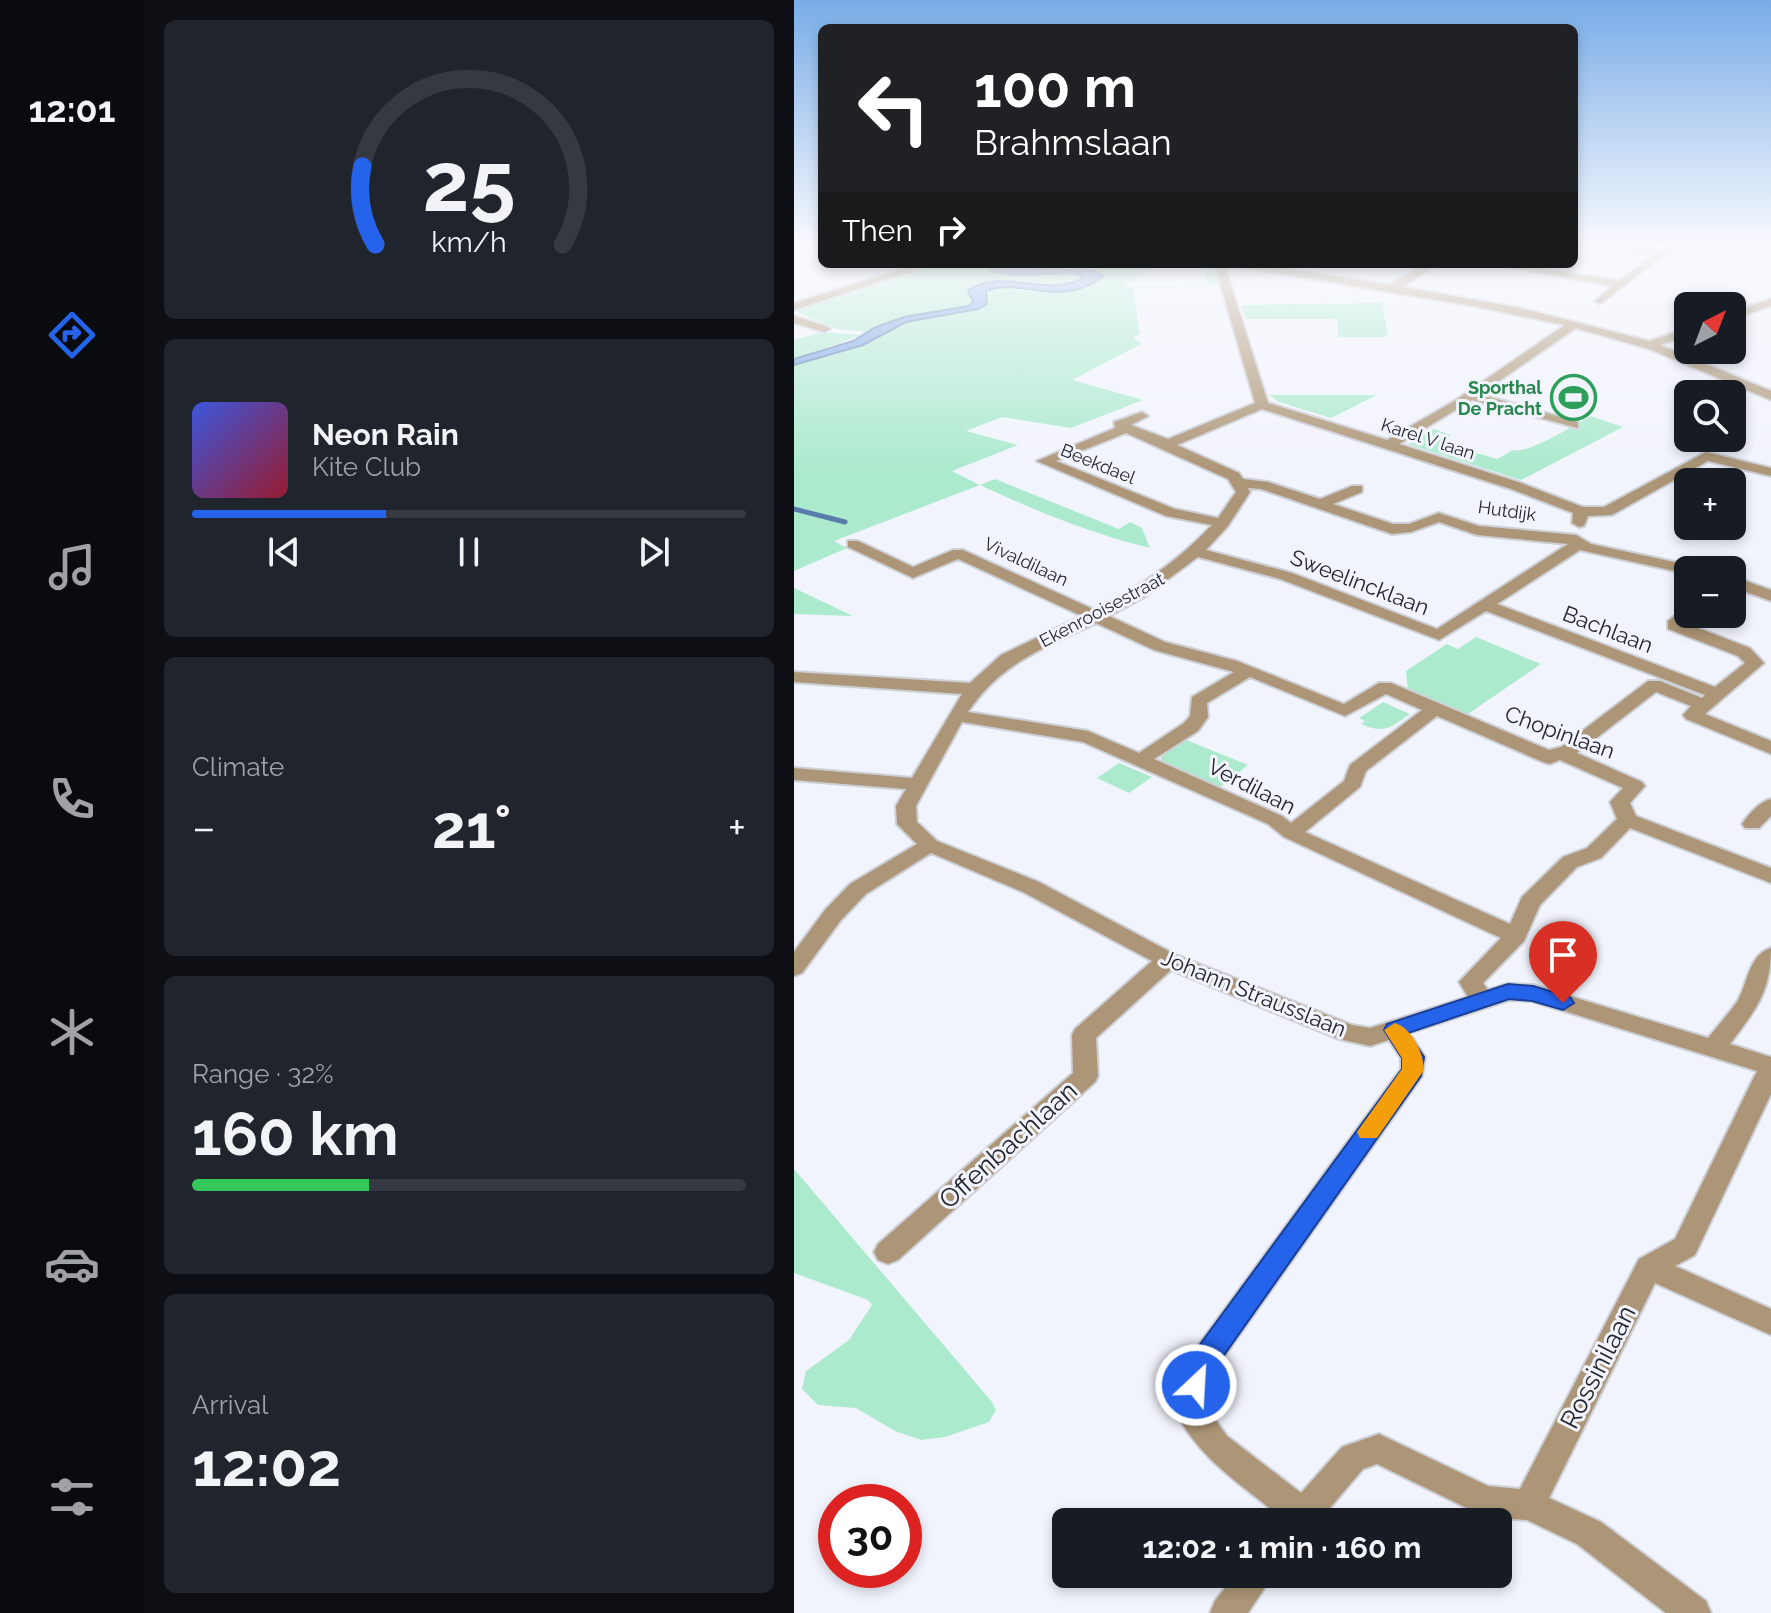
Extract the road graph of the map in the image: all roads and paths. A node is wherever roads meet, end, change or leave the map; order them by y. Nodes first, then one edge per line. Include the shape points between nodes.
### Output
1 (794, 319) edge
2 (1236, 319) edge
3 (1548, 319) edge
4 (1574, 324) junction
5 (1674, 336) edge
6 (794, 338) edge
7 (1649, 345) junction
8 (1472, 396) junction
9 (1771, 396) edge
10 (1262, 405) junction
11 (1142, 416) dead end
12 (1573, 425) dead end
13 (1126, 428) junction
14 (1170, 445) junction
15 (1388, 445) junction
16 (1771, 472) edge
17 (1240, 483) junction
18 (1357, 489) dead end
19 (1319, 505) junction
20 (1581, 511) junction
21 (1223, 523) junction
22 (1577, 542) junction
23 (853, 544) dead end
24 (1197, 552) junction
25 (1674, 566) edge
26 (1746, 586) edge
27 (1771, 596) edge
28 (1484, 605) junction
29 (1094, 616) junction
30 (1682, 628) edge
31 (1248, 671) junction
32 (794, 677) edge
33 (974, 689) junction
34 (1711, 700) junction
35 (1435, 709) junction
36 (956, 716) junction
37 (1771, 748) edge
38 (1564, 754) junction
39 (1142, 759) junction
40 (794, 774) edge
41 (916, 784) junction
42 (1771, 805) edge
43 (1627, 820) junction
44 (1752, 824) dead end
45 (1291, 833) junction
46 (930, 845) junction
47 (1771, 876) edge
48 (1516, 936) junction
49 (801, 947) edge
50 (1771, 956) edge
51 (1168, 960) junction
52 (794, 968) edge
53 (1482, 1000) junction
54 (1395, 1030) junction
55 (1713, 1049) junction
56 (1771, 1067) edge
57 (888, 1252) dead end
58 (1649, 1267) junction
59 (1771, 1322) edge
60 (1529, 1505) junction
61 (1288, 1508) edge
62 (1309, 1508) edge
63 (1246, 1588) edge
64 (1227, 1613) edge
65 (1694, 1613) edge

1 - 6 street via 824,329
2 - 10 street
3 - 4 street
4 - 7 street
4 - 8 street
5 - 7 street
7 - 9 street
8 - 12 street
8 - 15 street
10 - 14 street
10 - 15 street, Karel V laan
11 - 13 street, Beekdael via 1119,425
13 - 14 street, Beekdael
13 - 21 street, Beekdael via 1044,461 1171,513
14 - 17 street
15 - 20 street, Karel V laan
16 - 20 street via 1706,456 1607,512
17 - 19 street, Hutdijk via 1263,485
17 - 21 street, Ekenrooisestraat via 1243,492
18 - 19 street
19 - 22 street, Hutdijk via 1403,530 1439,517 1477,530
20 - 22 street
21 - 24 street, Ekenrooisestraat
22 - 25 street, Hutdijk
22 - 28 street, Sweelincklaan
23 - 29 street, Vivaldilaan via 913,573 958,553
24 - 28 street, Sweelincklaan via 1286,576 1439,635
24 - 29 street, Ekenrooisestraat via 1156,584
26 - 27 street
28 - 34 street, Bachlaan
29 - 31 street, Chopinlaan via 1160,646
29 - 33 street, Ekenrooisestraat via 1007,659
30 - 34 street via 1744,652 1755,663
31 - 35 street, Chopinlaan via 1345,711 1385,687
31 - 39 street via 1198,701 1199,717 1191,727
32 - 33 street
33 - 36 street, Johann Strausslaan
34 - 37 street via 1692,715
34 - 38 street via 1654,685
35 - 38 street, Chopinlaan via 1550,758
35 - 45 street via 1357,769 1353,783
36 - 39 street, Verdilaan via 1088,737
36 - 41 street, Johann Strausslaan
38 - 43 street, Chopinlaan via 1635,786 1620,802
39 - 45 street, Verdilaan via 1275,820
40 - 41 street
41 - 46 street, Johann Strausslaan via 906,806 907,824
42 - 44 street
43 - 47 street
43 - 48 street via 1594,853 1570,862 1530,902
45 - 48 street, Verdilaan
46 - 49 street via 858,889
46 - 51 street, Johann Strausslaan via 1031,887
48 - 53 street via 1471,982
49 - 52 street
50 - 55 street via 1749,1002
51 - 54 street, Johann Strausslaan via 1348,1033 1370,1037
51 - 57 street, Offenbachlaan via 1084,1035 1086,1076
53 - 54 street, Johann Strausslaan
53 - 55 street, Johann Strausslaan via 1508,992 1533,993
54 - 61 street via 1413,1057 1413,1070 1203,1363 1189,1408 1216,1446
55 - 56 street, Johann Strausslaan
56 - 58 street via 1685,1247
58 - 59 street
58 - 60 street, Rossinilaan
60 - 62 street via 1486,1501 1379,1449 1353,1457
60 - 65 street via 1589,1533
63 - 64 street

